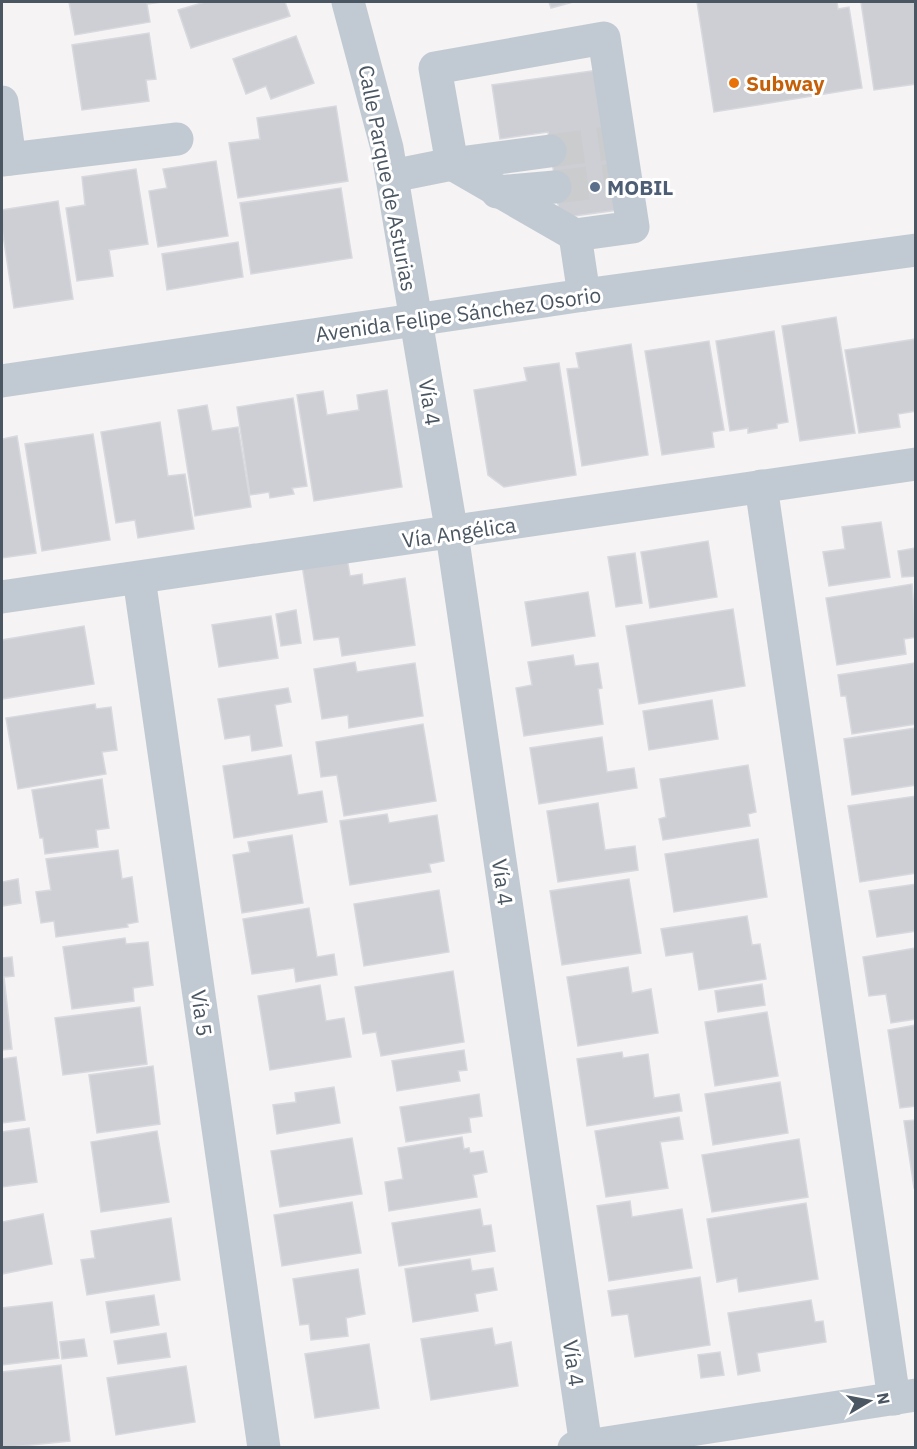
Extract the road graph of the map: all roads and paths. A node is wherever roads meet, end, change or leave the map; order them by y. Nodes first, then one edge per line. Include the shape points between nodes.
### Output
1 (358, 4) edge
2 (2, 102) edge
3 (177, 139) dead end
4 (550, 151) tunnel mouth
5 (6, 159) edge
6 (452, 164) junction
7 (392, 176) junction
8 (555, 187) tunnel mouth
9 (497, 192) junction
10 (575, 235) junction
11 (915, 250) edge
12 (584, 295) junction
13 (416, 320) junction
14 (2, 381) edge
15 (915, 464) edge
16 (761, 486) junction
17 (452, 534) junction
18 (139, 578) junction
19 (2, 597) edge
20 (905, 1397) edge
21 (580, 1447) edge
22 (264, 1448) edge

1 - 7 street, Calle Parque de Asturias
2 - 5 street
3 - 5 street
4 - 6 street
6 - 7 street
6 - 9 street
6 - 10 street via 435,68 604,38 614,142 633,227
7 - 13 street, Calle Parque de Asturias
8 - 9 street
9 - 10 street
10 - 12 street
11 - 12 street, Avenida Felipe Sánchez Osorio
12 - 13 street, Avenida Felipe Sánchez Osorio
13 - 14 street, Avenida Felipe Sánchez Osorio
13 - 17 street, Vía 4
15 - 16 street, Vía Angélica
16 - 17 street, Vía Angélica
16 - 20 street, Vía 4
17 - 18 street, Vía Angélica
17 - 21 street, Vía 4
18 - 19 street, Vía Angélica
18 - 22 street, Vía 5
20 - 21 street, Vía 4

